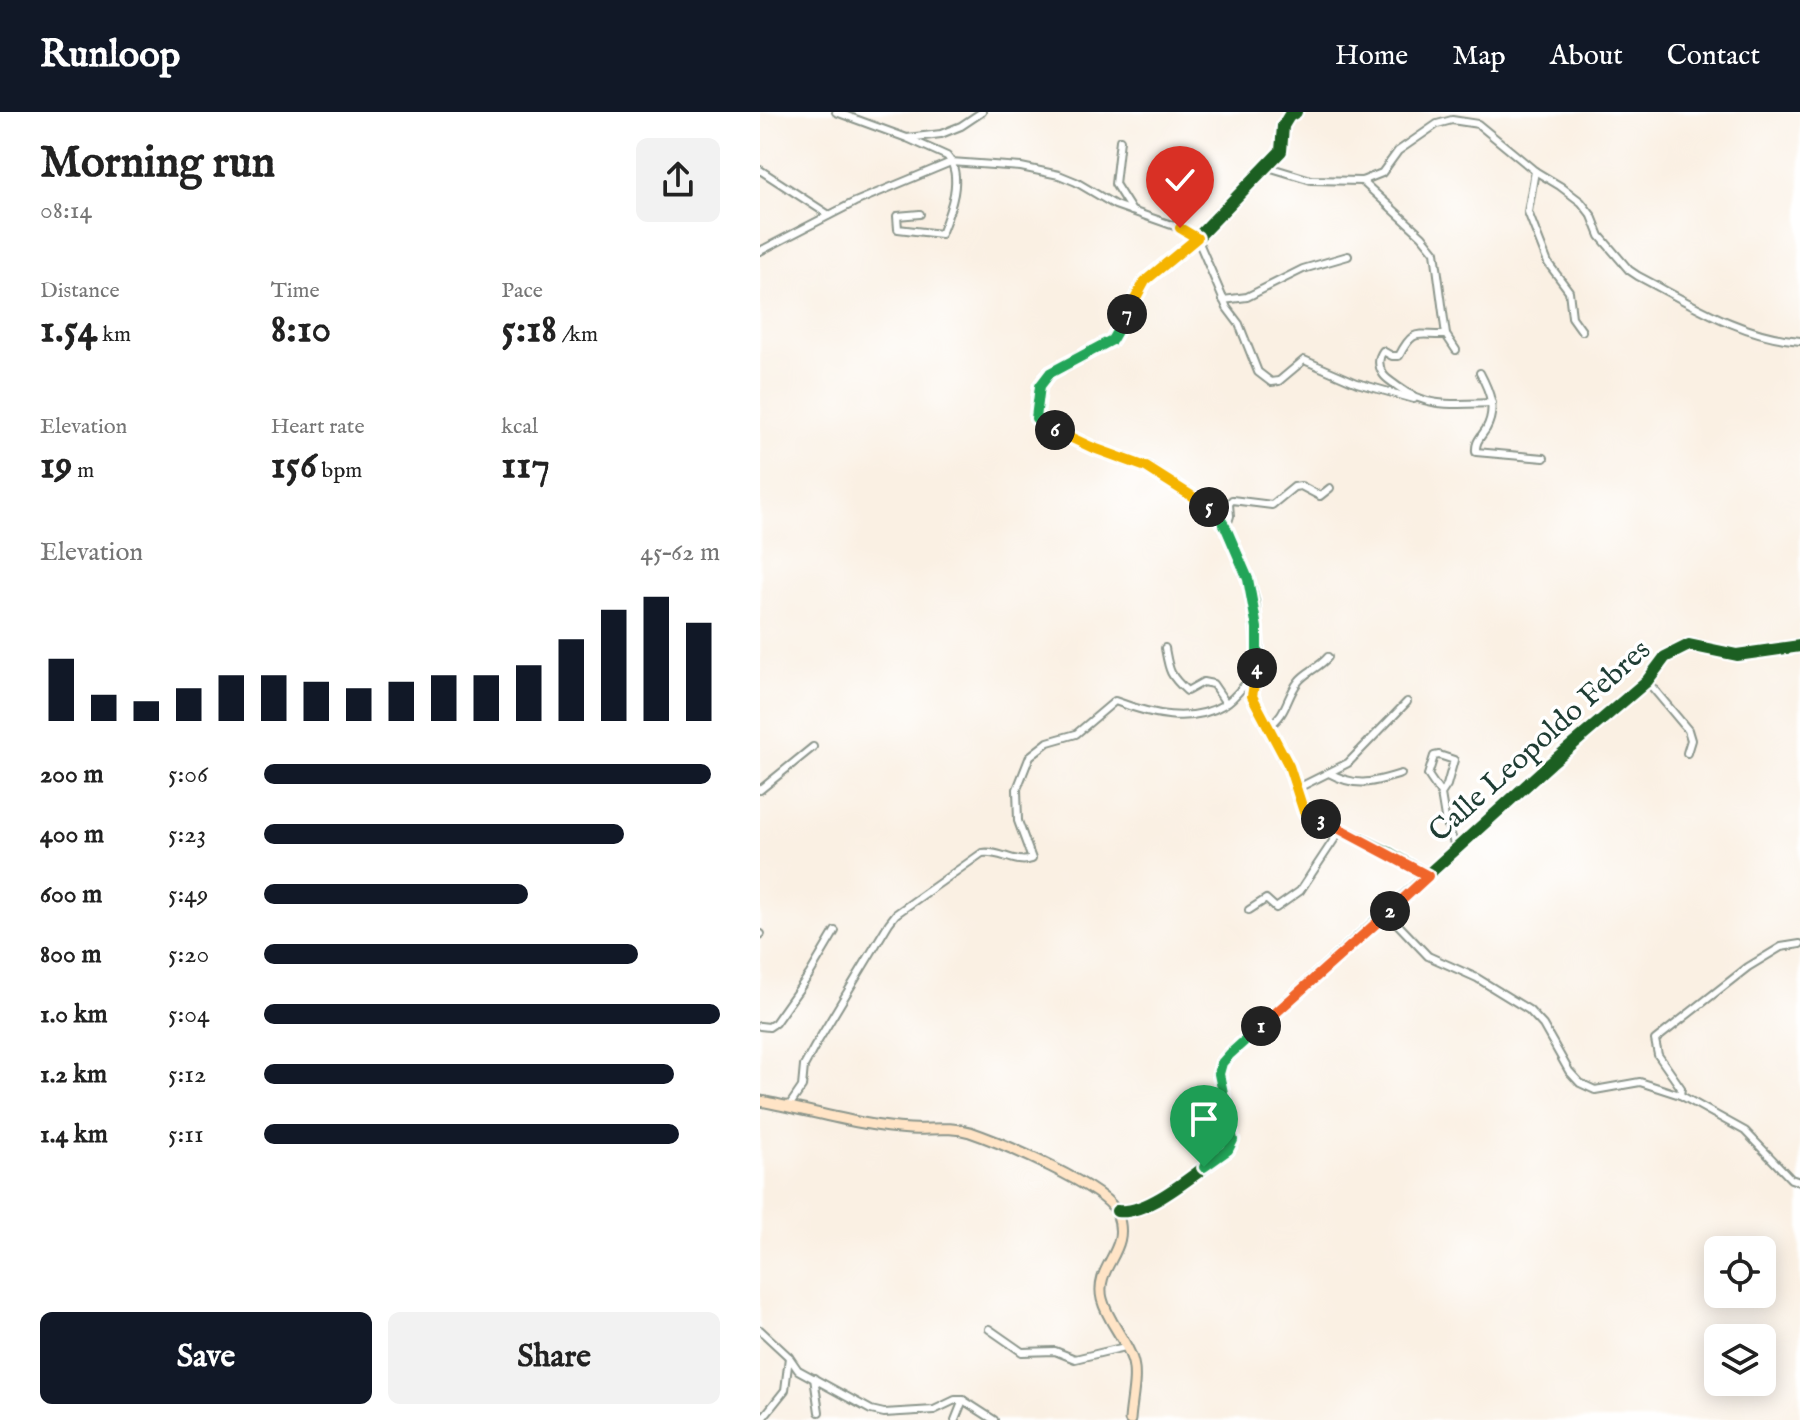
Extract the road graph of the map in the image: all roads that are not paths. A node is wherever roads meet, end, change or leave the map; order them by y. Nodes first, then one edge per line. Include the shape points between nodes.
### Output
1 (836, 112) edge
2 (982, 112) edge
3 (1296, 112) edge
4 (907, 138) junction
5 (1120, 140) dead end
6 (951, 162) junction
7 (1268, 167) junction
8 (760, 170) edge
9 (1535, 171) junction
10 (1362, 181) junction
11 (1132, 211) junction
12 (920, 214) dead end
13 (829, 215) junction
14 (1197, 238) junction
15 (760, 251) edge
16 (1348, 256) dead end
17 (1223, 300) junction
18 (1582, 331) dead end
19 (1446, 335) junction
20 (1800, 341) edge
21 (1456, 350) dead end
22 (1480, 373) dead end
23 (1414, 399) junction
24 (1492, 403) junction
25 (1544, 458) dead end
26 (1330, 488) dead end
27 (1226, 528) junction
28 (1800, 646) edge
29 (1165, 648) dead end
30 (1328, 657) dead end
31 (1256, 673) junction
32 (1647, 681) junction
33 (1407, 702) dead end
34 (1226, 703) junction
35 (1269, 726) junction
36 (813, 747) dead end
37 (1687, 753) dead end
38 (1329, 773) junction
39 (1401, 774) dead end
40 (1296, 789) junction
41 (760, 790) edge
42 (1441, 794) junction
43 (1341, 829) junction
44 (1456, 849) junction
45 (1428, 876) junction
46 (1249, 910) dead end
47 (1387, 913) junction
48 (835, 931) dead end
49 (1800, 944) edge
50 (760, 1026) edge
51 (1680, 1095) junction
52 (760, 1101) edge
53 (789, 1106) junction
54 (1800, 1182) edge
55 (1117, 1211) junction
56 (989, 1329) dead end
57 (760, 1330) edge
58 (1125, 1347) junction
59 (789, 1357) junction
60 (814, 1378) junction
61 (963, 1400) junction
62 (819, 1412) dead end
63 (761, 1420) edge
64 (955, 1420) edge
65 (994, 1420) edge
66 (1130, 1420) edge

1 - 4 street
2 - 4 street via 941,134
3 - 7 street via 1283,126 1281,151
4 - 6 street
5 - 11 street via 1115,184
6 - 11 street via 1059,175
6 - 12 street via 955,199 941,234 898,229 897,216
6 - 13 street
7 - 10 street via 1311,180
7 - 14 street
8 - 13 street
9 - 10 street via 1478,124 1452,120 1412,140 1382,173
9 - 18 street via 1528,212 1548,263 1569,291 1572,317
9 - 20 street via 1581,202 1600,236 1638,276 1733,327
10 - 19 street via 1435,252
11 - 14 street
13 - 15 street
14 - 17 street
14 - 27 street via 1145,281 1112,340 1050,373 1040,386 1036,418 1091,447 1146,467 1216,511
16 - 17 street via 1303,269 1247,297
17 - 23 street via 1258,372 1271,382 1304,360
19 - 21 street
19 - 23 street via 1416,333 1399,356 1383,351 1379,355 1385,377
22 - 24 street
23 - 24 street
24 - 25 street via 1492,416 1475,444 1476,452
26 - 27 street via 1320,496 1294,487 1272,505 1232,500
27 - 31 street via 1254,602
28 - 32 street, Calle Leopoldo Febres via 1737,655 1689,645 1665,657
29 - 34 street via 1175,681 1187,691 1203,682 1213,684
30 - 35 street via 1298,682 1286,709
31 - 34 street
31 - 35 street via 1252,696
32 - 37 street via 1688,730
32 - 44 street, Calle Leopoldo Febres
33 - 38 street via 1348,763
34 - 53 street via 1200,715 1171,716 1115,701 1076,734 1036,750 1017,789 1018,821 1032,859 1023,862 993,851 982,853 896,914 815,1046 804,1066 802,1087
35 - 40 street
36 - 41 street
38 - 39 street via 1352,784
38 - 40 street
40 - 43 street via 1304,812
42 - 42 street via 1454,760 1439,755 1428,775
42 - 44 street
43 - 45 street
43 - 46 street via 1300,891 1276,908 1266,899
44 - 45 street, Calle Leopoldo Febres
45 - 47 street, Calle Leopoldo Febres
47 - 51 street via 1428,956 1529,1010 1580,1083 1595,1090 1640,1082
47 - 55 street, Calle Leopoldo Febres via 1222,1063 1219,1082 1233,1140 1228,1150 1146,1206
48 - 50 street via 775,1023
49 - 51 street via 1781,947 1748,967 1655,1040
51 - 54 street via 1745,1131
52 - 53 street
53 - 55 street via 846,1120 969,1132 1067,1175
55 - 58 street via 1119,1250 1103,1274 1101,1288
56 - 58 street via 1022,1352 1055,1351 1075,1359
57 - 59 street
58 - 66 street via 1132,1360
59 - 60 street via 798,1370
59 - 63 street via 785,1390
60 - 61 street via 884,1413 934,1410
60 - 62 street
61 - 64 street
61 - 65 street

